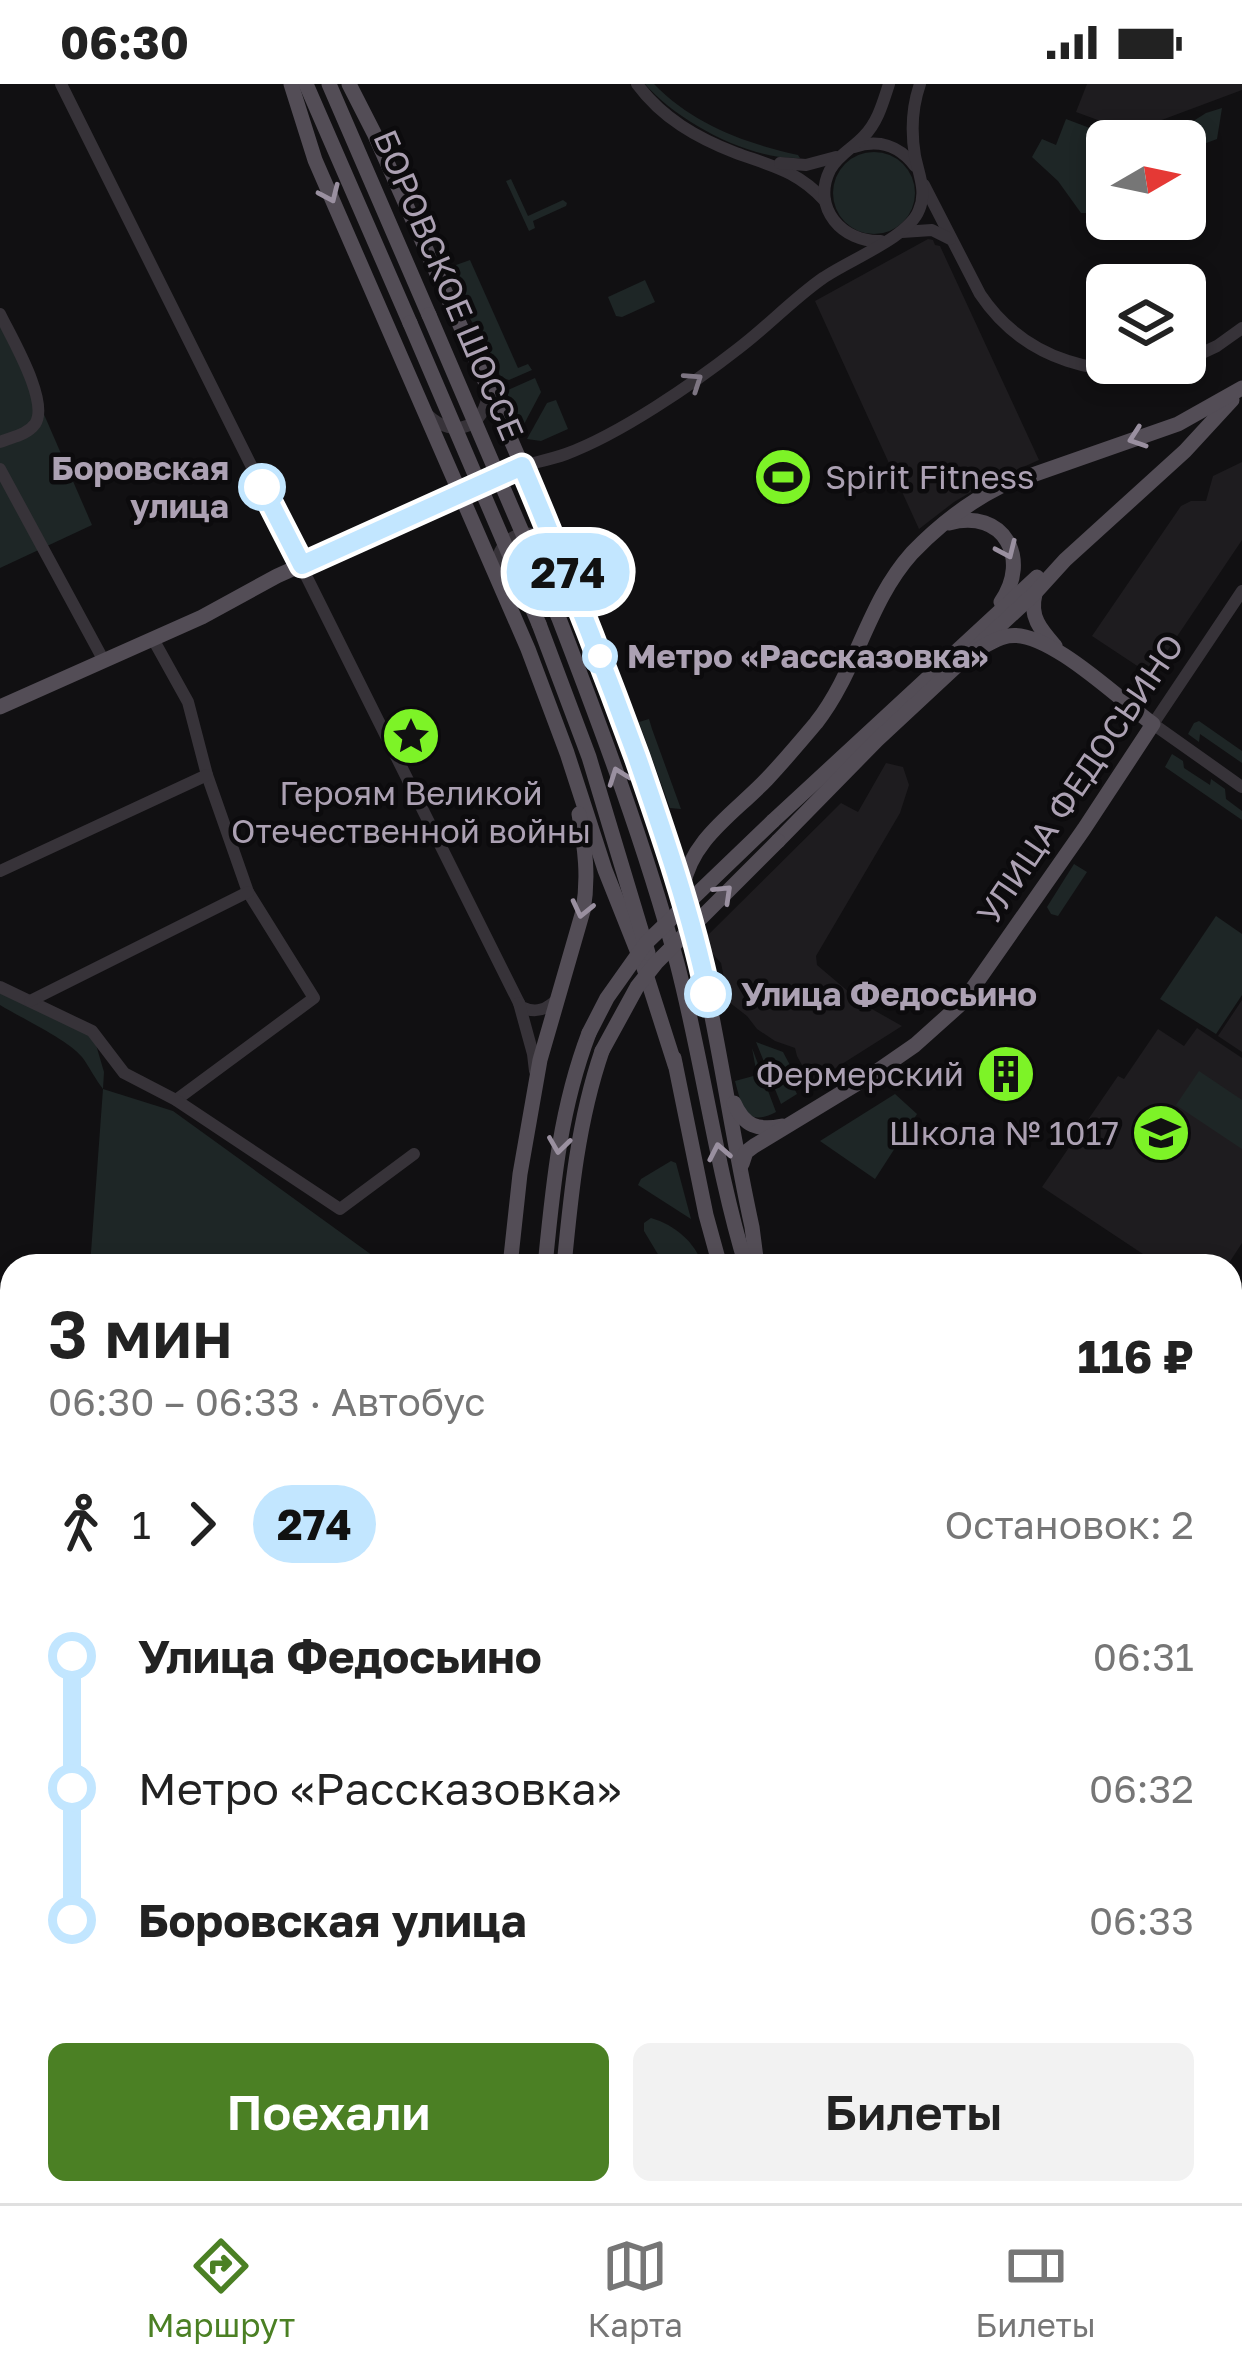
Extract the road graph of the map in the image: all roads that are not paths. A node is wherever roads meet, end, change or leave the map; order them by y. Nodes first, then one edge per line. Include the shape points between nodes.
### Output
1 (62, 84) edge
2 (291, 84) edge
3 (306, 84) edge
4 (329, 84) edge
5 (349, 84) edge
6 (637, 84) edge
7 (890, 84) edge
8 (920, 84) edge
9 (848, 151) junction
10 (755, 159) junction
11 (920, 178) junction
12 (825, 201) junction
13 (902, 232) junction
14 (887, 240) junction
15 (955, 244) junction
16 (0, 314) edge
17 (1242, 328) edge
18 (1206, 351) edge
19 (1086, 366) edge
20 (488, 386) junction
21 (1242, 388) edge
22 (427, 414) junction
23 (0, 442) edge
24 (522, 466) junction
25 (0, 469) edge
26 (462, 494) junction
27 (946, 524) junction
28 (560, 553) junction
29 (1065, 560) junction
30 (302, 565) junction
31 (499, 580) junction
32 (1242, 591) edge
33 (1035, 592) junction
34 (991, 618) junction
35 (153, 639) junction
36 (1057, 649) junction
37 (965, 658) junction
38 (104, 661) junction
39 (0, 707) edge
40 (1153, 724) junction
41 (567, 752) junction
42 (207, 775) junction
43 (1242, 787) edge
44 (662, 829) junction
45 (711, 833) junction
46 (0, 871) edge
47 (248, 892) junction
48 (682, 894) junction
49 (0, 987) edge
50 (558, 998) junction
51 (30, 1001) junction
52 (520, 1004) junction
53 (675, 1065) junction
54 (727, 1087) junction
55 (534, 1090) junction
56 (176, 1100) junction
57 (790, 1123) junction
58 (414, 1154) dead end
59 (742, 1179) junction
60 (511, 1254) edge
61 (546, 1254) edge
62 (565, 1254) edge
63 (716, 1254) edge
64 (743, 1254) edge
65 (758, 1254) edge

1 - 30 street
2 -> 22 main road via 315,160
3 - 53 main road, БОРОВСКОЕ ШОССЕ, bridge via 577,721
64 -> 4 main road, БОРОВСКОЕ ШОССЕ, bridge via 665,919 617,773 558,616
5 - 20 main road
6 - 10 street via 678,124
7 - 9 street via 875,122
8 - 11 street via 913,122
9 - 10 street via 806,165
9 - 11 street via 892,147
9 - 12 street via 829,172
10 - 12 street via 803,179
11 - 13 street via 920,209
11 - 15 street
12 - 14 street via 848,234
13 - 14 street
13 - 15 street via 932,230
24 -> 14 street via 568,453 677,392 810,287
15 - 19 street via 980,294 1018,335
16 - 23 street via 40,412 28,431
17 - 18 street
20 - 22 street via 485,409 471,424 444,427
20 - 24 main road
21 -> 27 main road via 1178,424 1001,486
21 - 29 main road
22 - 26 main road
24 - 26 main road
24 - 28 main road
25 - 38 street
26 - 30 main road
26 - 31 main road
27 -> 34 main road via 983,523 1012,550 1013,583
27 - 45 main road via 892,579 821,717
28 - 31 street via 540,535 513,537 499,553
28 - 44 main road
29 - 33 main road
29 - 34 main road
30 - 35 main road
30 - 52 street
31 - 41 main road
32 - 40 street, УЛИЦА ФЕДОСЬИНО
33 - 36 main road via 1036,622
33 - 37 main road
34 -> 61 main road, bridge via 646,943 607,998 563,1115
35 - 38 main road
35 - 42 street via 188,702
36 - 37 main road via 1014,635
36 - 40 main road
62 -> 37 main road, bridge via 588,1091 628,1002 656,963
38 - 39 main road
40 - 43 street
40 - 57 main road, УЛИЦА ФЕДОСЬИНО via 963,1002 915,1045
41 -> 50 main road via 587,886
41 - 53 main road
42 - 46 street
42 - 47 street
44 - 45 main road via 686,843
44 - 48 main road
45 - 48 main road
47 - 51 street
47 - 56 street via 314,998
48 - 54 main road
49 - 51 street
50 - 52 street via 536,1012
50 - 55 main road
51 - 56 street via 92,1031 124,1073
52 - 55 street
53 - 63 main road, БОРОВСКОЕ ШОССЕ
54 - 57 main road via 748,1124
54 - 59 main road
55 - 60 main road
56 - 58 street via 340,1209
57 - 59 main road, УЛИЦА ФЕДОСЬИНО via 746,1152
59 - 65 main road

